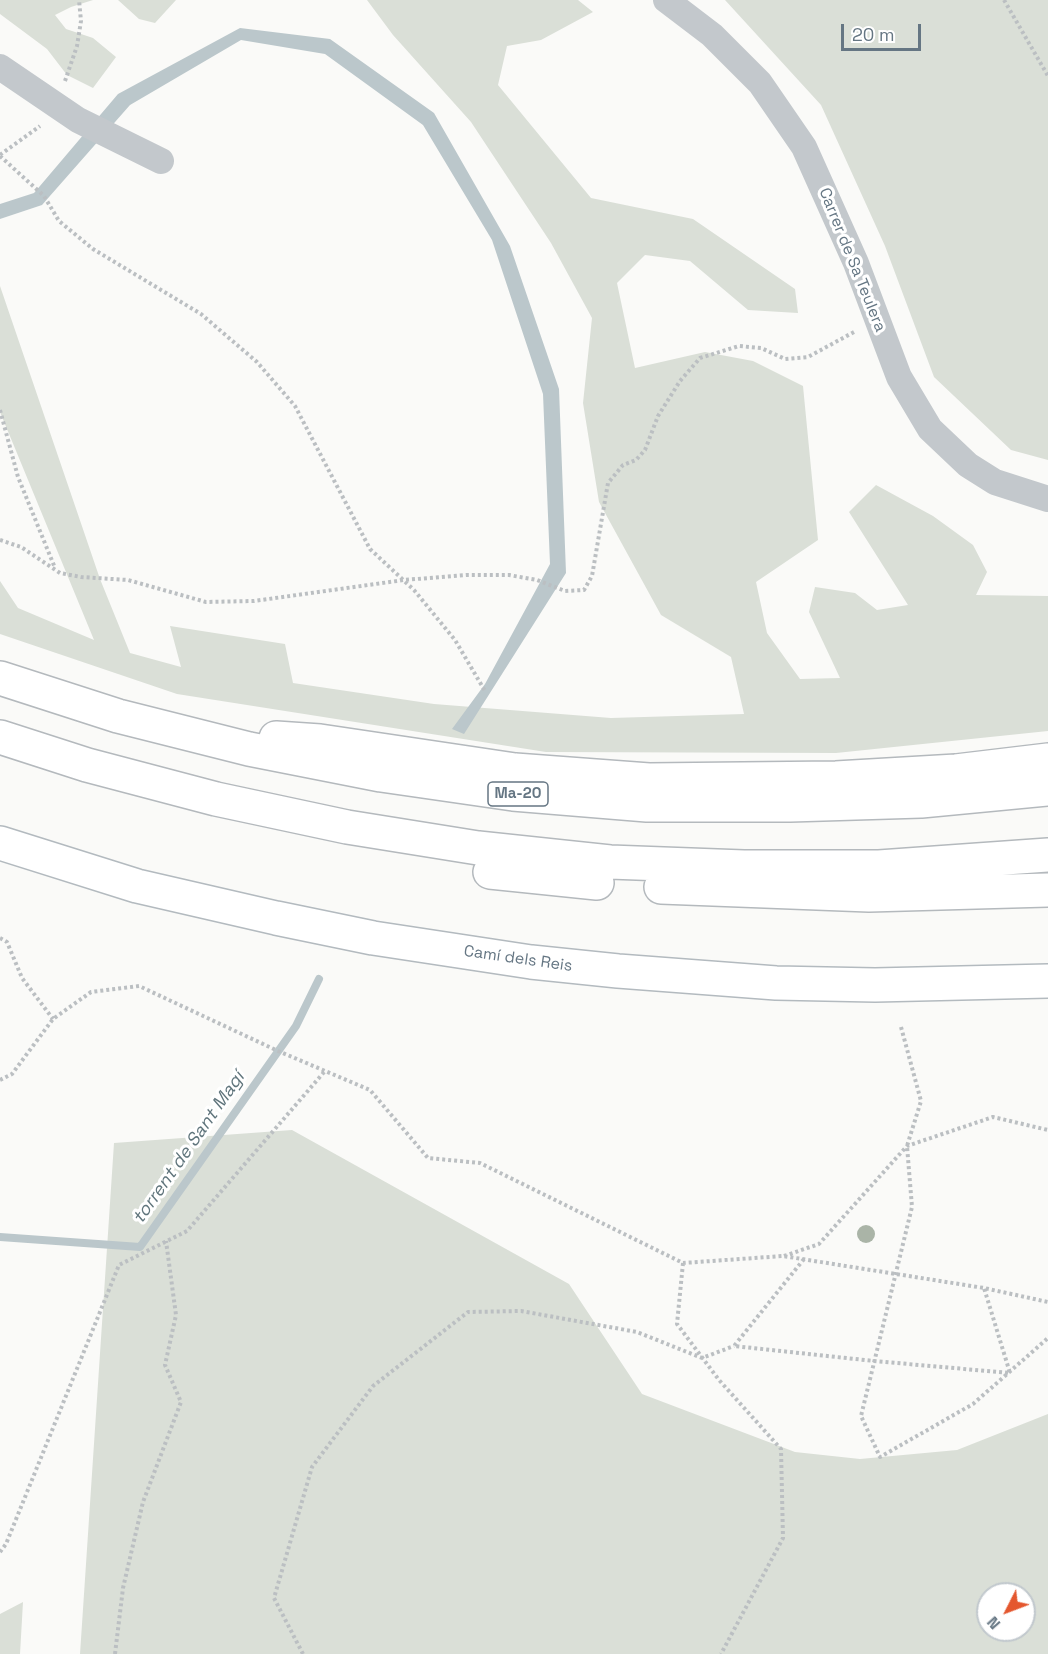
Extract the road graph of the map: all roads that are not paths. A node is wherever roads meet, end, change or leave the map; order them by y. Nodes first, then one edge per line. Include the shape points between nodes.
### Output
1 (666, 0) edge
2 (0, 67) edge
3 (161, 161) dead end
4 (1048, 499) edge
5 (0, 678) edge
6 (182, 733) junction
7 (0, 737) edge
8 (1048, 760) edge
9 (1048, 789) edge
10 (281, 814) junction
11 (0, 843) edge
12 (1048, 855) edge
13 (1048, 890) edge
14 (1048, 981) edge

1 - 4 street, Carrer de Sa Teulera via 712,35 760,83 804,147 856,262 876,321 915,407 930,429 949,449 995,482
2 - 3 street via 78,120
5 - 6 main road, Ma-20
6 - 8 main road via 320,741 515,770 649,780 836,778 956,771
6 - 9 main road, Ma-20 via 381,775 647,805 921,801
7 - 10 main road via 119,774
10 - 12 main road via 478,848 667,865 879,867
10 - 13 main road via 419,862 544,879 833,894
11 - 14 main road, Camí dels Reis via 137,886 276,918 374,938 531,962 776,983

